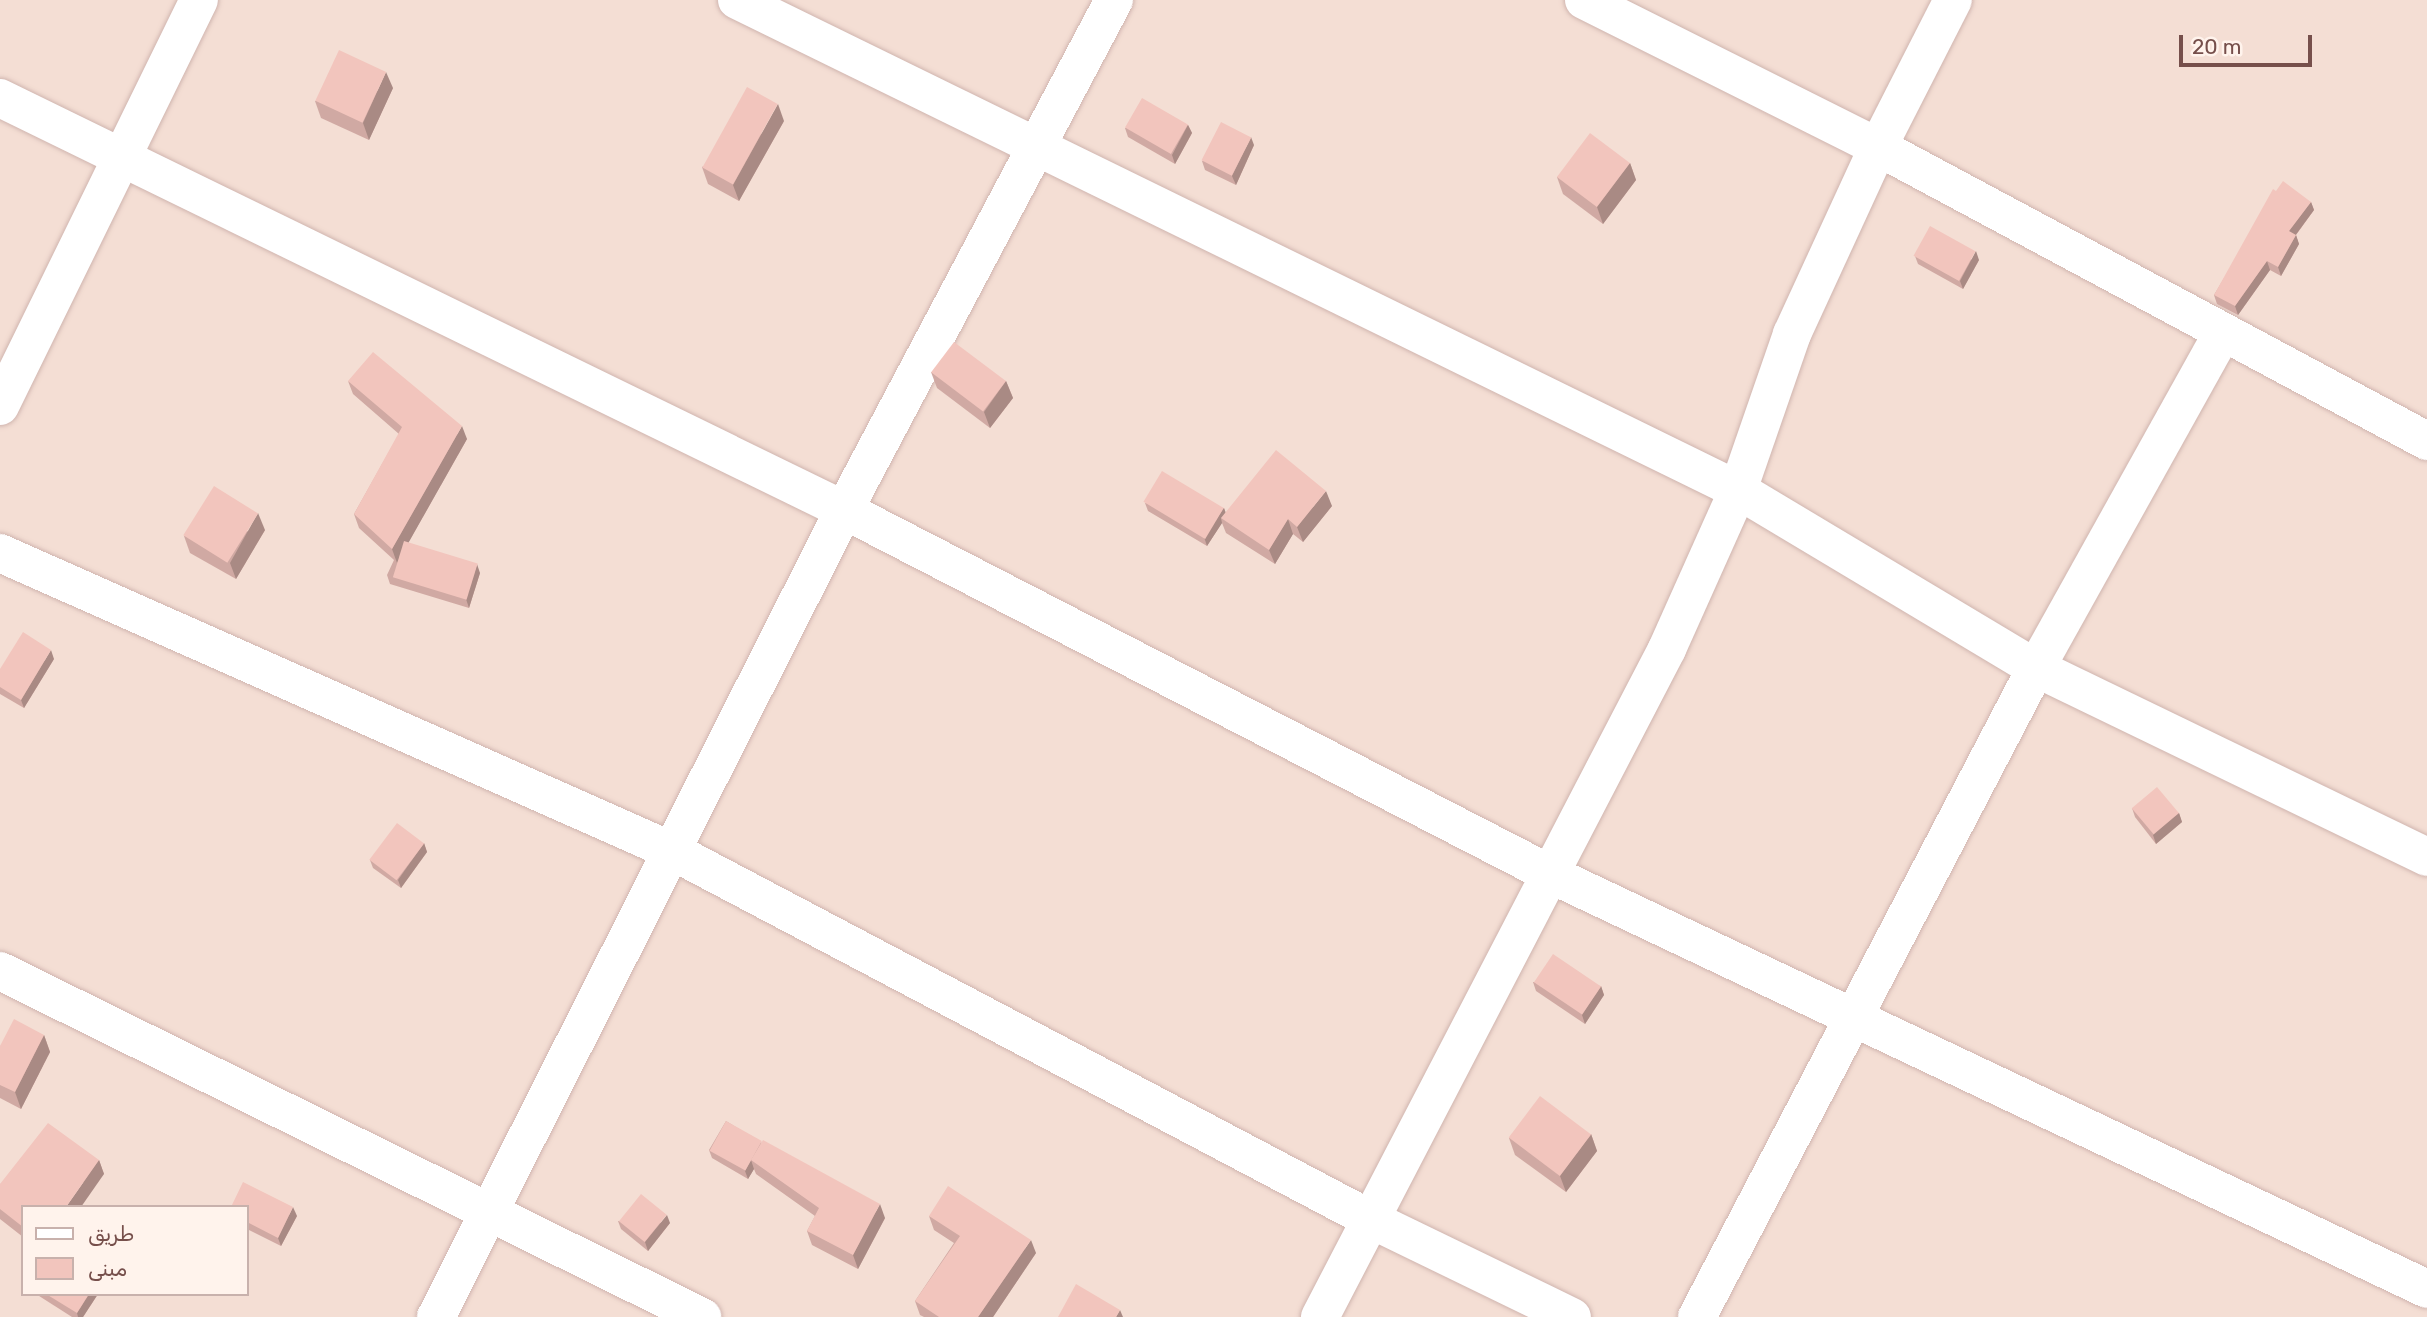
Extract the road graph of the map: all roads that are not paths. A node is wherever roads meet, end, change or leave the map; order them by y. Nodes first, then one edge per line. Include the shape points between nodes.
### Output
1 (199, 0) edge
2 (737, 0) edge
3 (1114, 0) edge
4 (1584, 0) edge
5 (1953, 0) edge
6 (0, 97) edge
7 (1878, 147) junction
8 (1037, 148) junction
9 (121, 160) junction
10 (2221, 335) junction
11 (0, 406) edge
12 (2427, 441) edge
13 (1738, 490) junction
14 (844, 510) junction
15 (0, 553) edge
16 (2036, 668) junction
17 (674, 852) junction
18 (2427, 857) edge
19 (1550, 874) junction
20 (0, 971) edge
21 (1855, 1018) junction
22 (489, 1213) junction
23 (1374, 1220) junction
24 (2427, 1289) edge
25 (436, 1317) edge
26 (702, 1317) edge
27 (1320, 1317) edge
28 (1572, 1317) edge
29 (1697, 1317) edge

1 - 9 street
2 - 8 street
3 - 8 street
4 - 7 street
5 - 7 street
6 - 9 street
7 - 10 street
7 - 13 street via 1792,334
8 - 13 street
8 - 14 street
9 - 11 street
9 - 14 street
10 - 12 street
10 - 16 street
13 - 16 street
13 - 19 street via 1667,649
14 - 17 street
14 - 19 street
15 - 17 street
16 - 18 street
16 - 21 street
17 - 22 street
17 - 23 street
19 - 21 street
19 - 23 street
20 - 22 street
21 - 24 street
21 - 29 street
22 - 25 street
22 - 26 street
23 - 27 street
23 - 28 street

